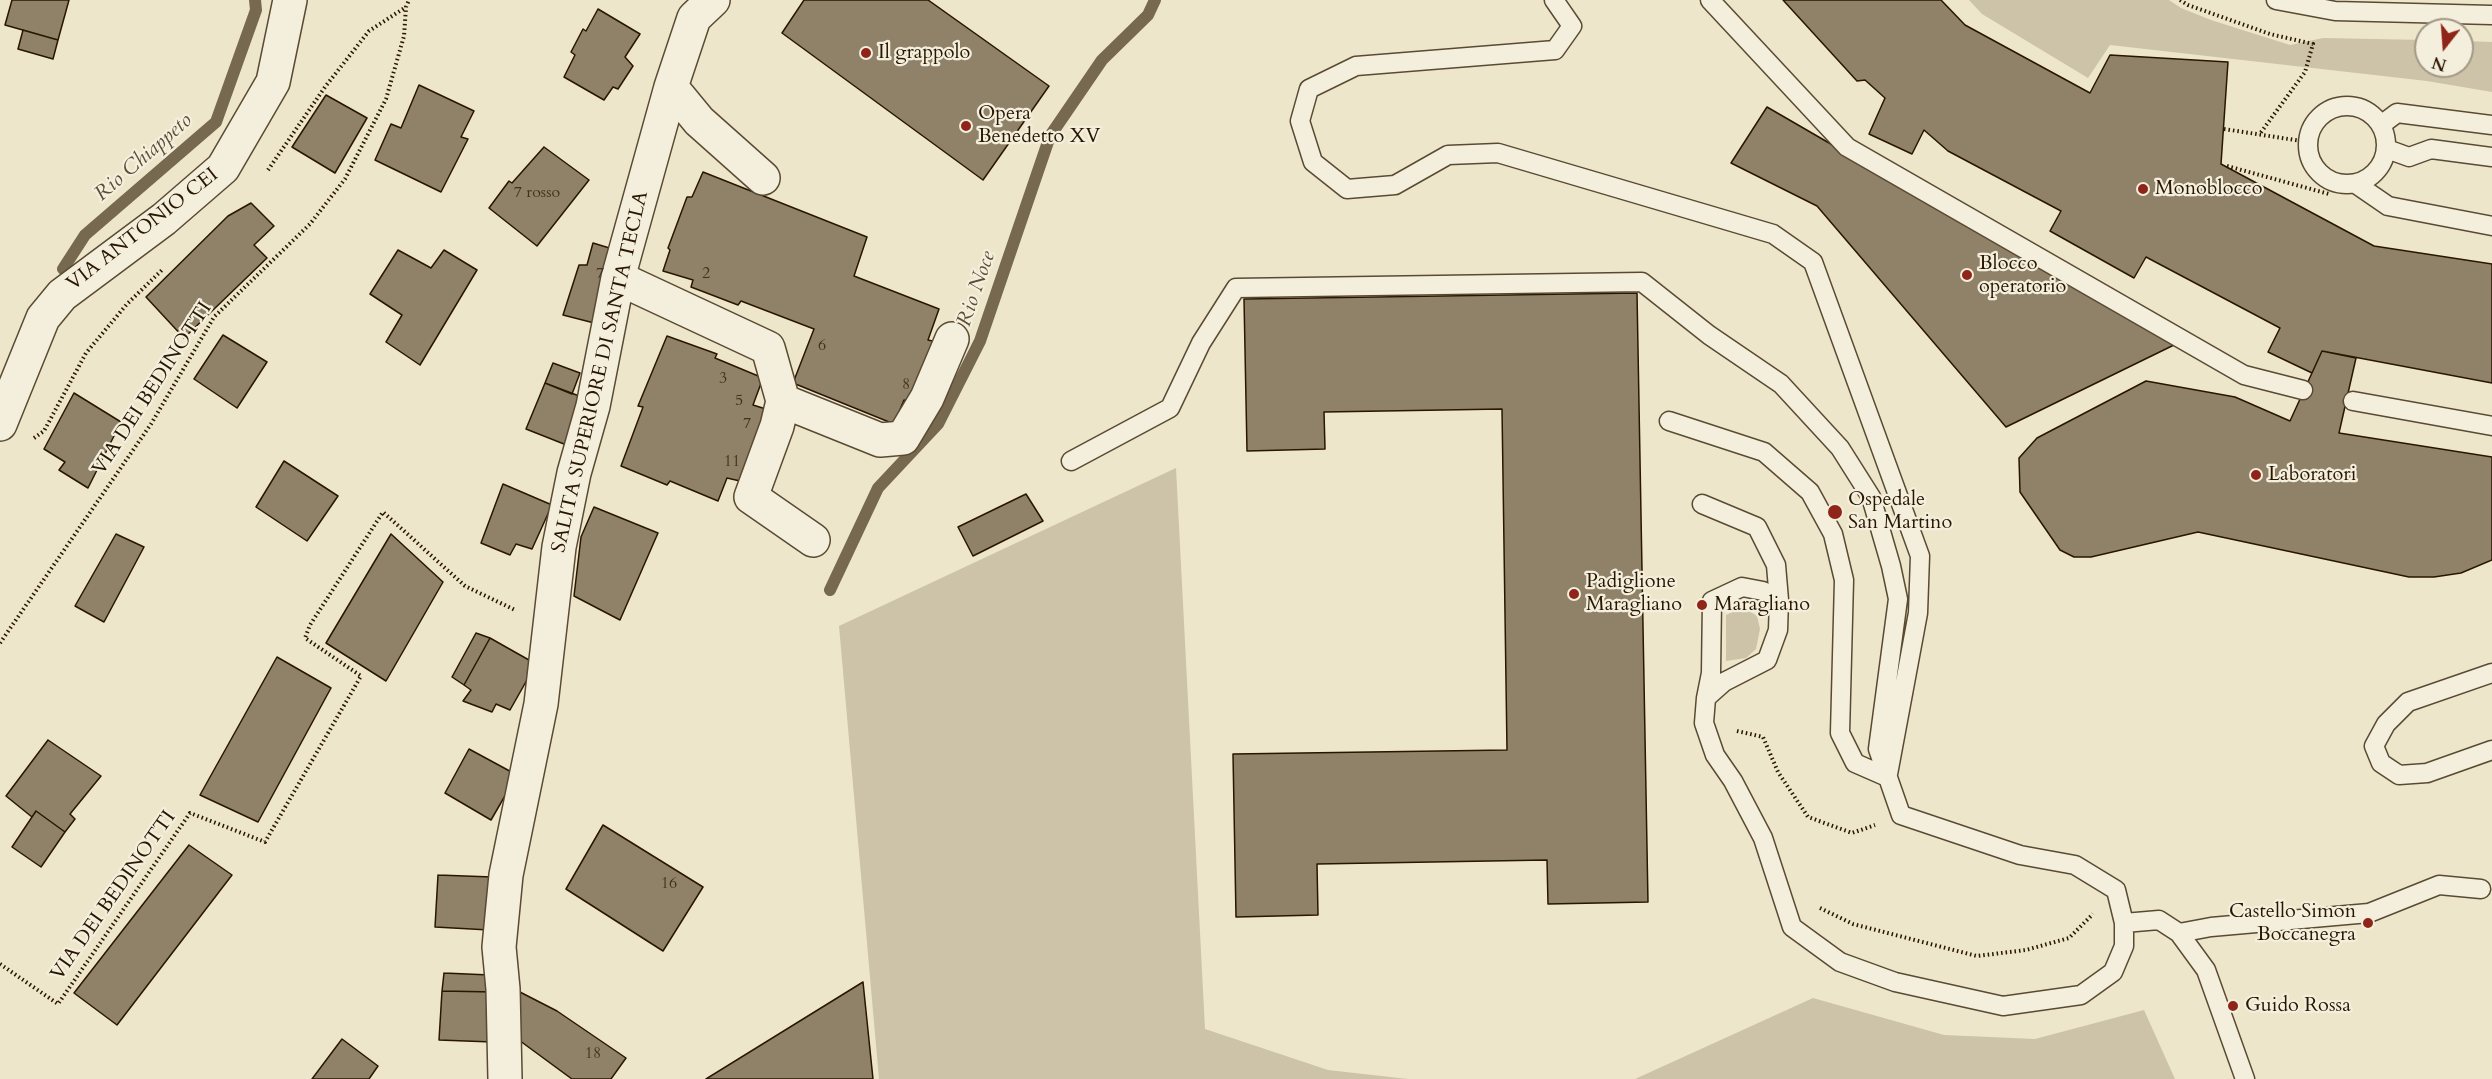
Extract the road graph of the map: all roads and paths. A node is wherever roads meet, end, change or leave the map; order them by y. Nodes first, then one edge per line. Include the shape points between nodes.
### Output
1 (290, 0) edge
2 (409, 0) edge
3 (713, 0) edge
4 (1554, 0) edge
5 (1710, 0) edge
6 (2180, 0) edge
7 (2276, 0) edge
8 (406, 7) junction
9 (2492, 15) edge
10 (671, 87) junction
11 (2381, 125) junction
12 (2492, 125) edge
13 (2224, 129) dead end
14 (2259, 135) junction
15 (2308, 142) junction
16 (2387, 149) junction
17 (2492, 157) edge
18 (2227, 166) dead end
19 (267, 172) dead end
20 (763, 178) dead end
21 (2356, 184) junction
22 (2377, 198) junction
23 (2492, 226) edge
24 (166, 266) dead end
25 (618, 278) junction
26 (952, 339) dead end
27 (2303, 390) dead end
28 (783, 401) junction
29 (2353, 401) dead end
30 (1669, 421) dead end
31 (2492, 426) edge
32 (14, 431) edge
33 (1071, 461) dead end
34 (1702, 504) dead end
35 (813, 540) dead end
36 (1779, 600) junction
37 (549, 626) junction
38 (0, 643) edge
39 (2492, 673) edge
40 (1706, 698) junction
41 (1704, 723) junction
42 (2492, 750) edge
43 (1887, 777) junction
44 (1901, 816) junction
45 (2481, 889) dead end
46 (1815, 905) dead end
47 (2124, 923) junction
48 (2180, 933) junction
49 (2069, 938) dead end
50 (0, 964) edge
51 (505, 1079) edge
52 (2245, 1079) edge

1 - 32 street, VIA ANTONIO CEI via 273,82 224,168 164,219 62,295 43,318
2 - 8 path, VIA DEI BEDINOTTI
3 - 10 street, SALITA SUPERIORE DI SANTA TECLA via 694,18
4 - 43 lane via 1572,26 1555,50 1356,66 1309,89 1300,121 1313,162 1347,189 1395,185 1448,156 1498,153 1773,234 1813,262 1920,556 1918,612
5 - 27 lane via 1847,147 2244,375
6 - 14 path via 2270,34 2313,44 2305,72
7 - 9 lane via 2334,11
8 - 19 path via 369,31
8 - 38 path, VIA DEI BEDINOTTI via 404,36 386,99 345,179 310,224 214,317 151,424
10 - 20 street via 699,121
10 - 25 street, SALITA SUPERIORE DI SANTA TECLA
11 - 12 lane via 2397,113
11 - 15 lane via 2362,109 2338,107 2317,120
11 - 16 lane
13 - 14 path
14 - 15 path
15 - 21 lane via 2309,154 2321,175 2343,185
16 - 17 lane via 2409,157 2431,149
16 - 21 lane via 2377,172
18 - 22 path via 2340,197
21 - 22 lane
22 - 23 lane via 2388,206
24 - 32 path via 86,353 44,431 36,438
25 - 28 street via 768,348
25 - 37 street, SALITA SUPERIORE DI SANTA TECLA via 593,406 574,473
26 - 28 street via 927,398 903,438 880,440
28 - 35 street via 751,496
29 - 31 lane
30 - 43 lane via 1764,452 1810,492 1833,534 1844,580 1840,733 1855,763
33 - 43 lane via 1170,408 1201,343 1236,288 1642,282 1781,384 1840,448 1871,497 1898,599 1878,748
34 - 36 lane via 1757,527 1776,566
36 - 40 lane via 1778,630 1767,660 1724,682
36 - 40 lane via 1763,591 1742,587 1712,601 1711,673
37 - 50 path, VIA DEI BEDINOTTI via 465,586 383,512 305,638 361,676 265,843 190,813 57,1004
37 - 51 street, SALITA SUPERIORE DI SANTA TECLA via 541,704 505,885 499,947
39 - 42 lane via 2408,702 2386,724 2374,746 2381,764 2399,775 2427,773
40 - 41 lane
41 - 44 path via 1763,737 1778,772 1808,817 1852,833
41 - 47 lane via 1715,755 1762,838 1792,927 1840,962 1895,982 2002,1006 2081,995 2113,972 2124,946
43 - 44 lane
44 - 47 lane via 2020,855 2075,866 2116,890
45 - 48 lane via 2439,885 2369,913
46 - 49 path via 1854,924 1977,956 2026,950
47 - 48 lane via 2159,920
48 - 52 lane via 2206,970

